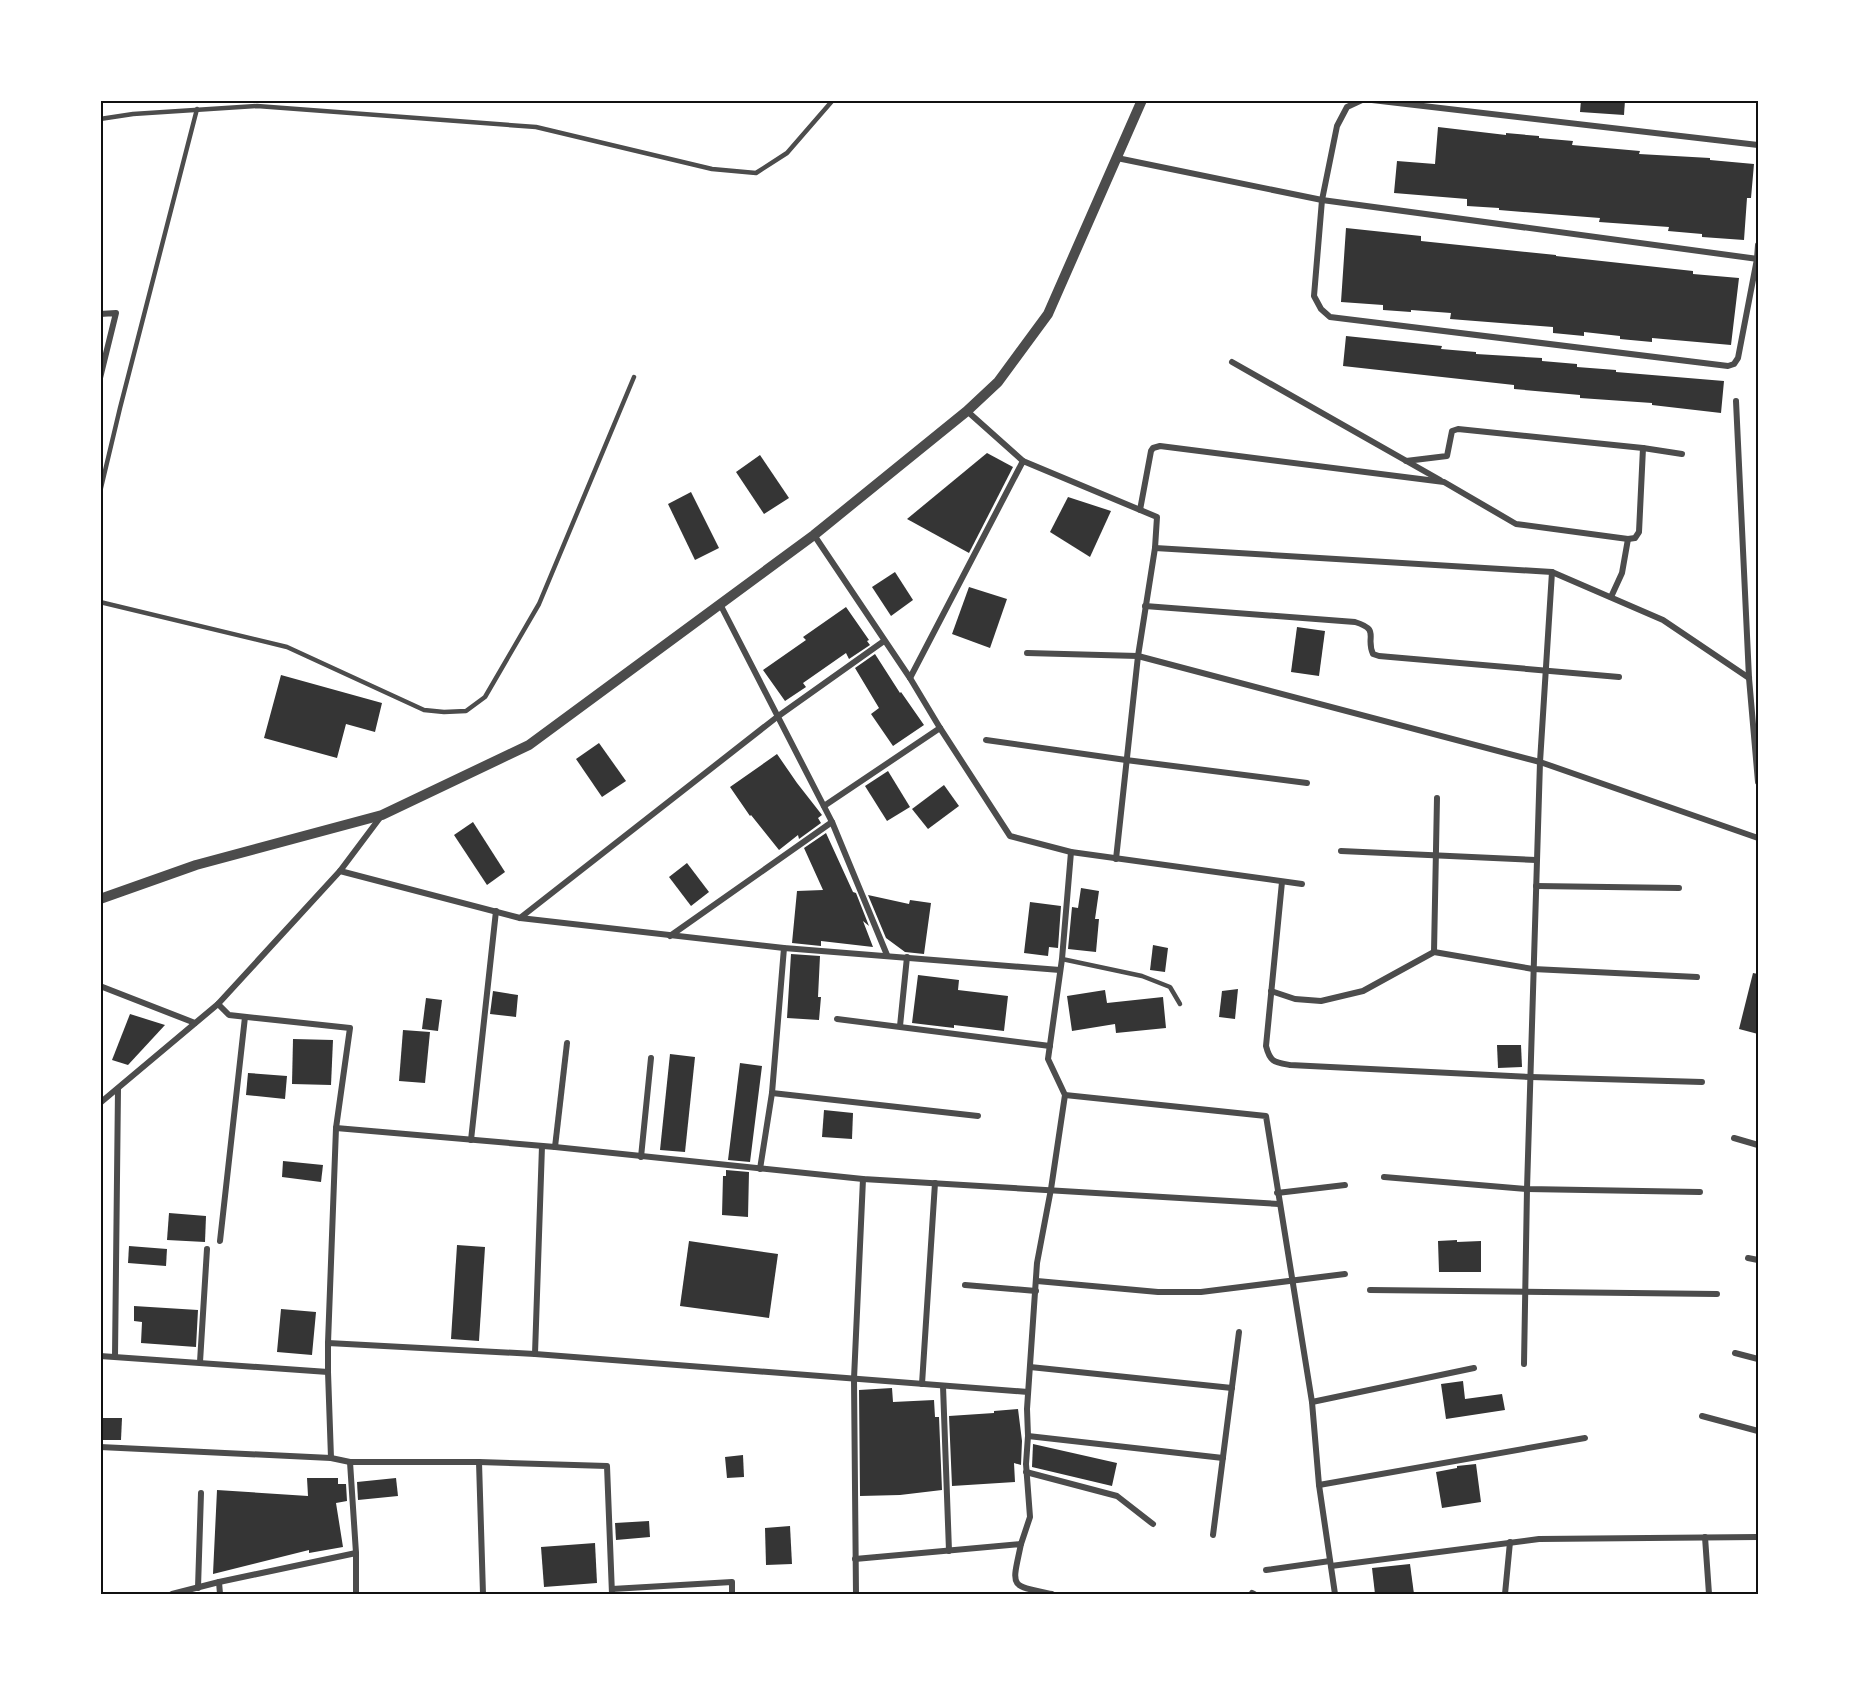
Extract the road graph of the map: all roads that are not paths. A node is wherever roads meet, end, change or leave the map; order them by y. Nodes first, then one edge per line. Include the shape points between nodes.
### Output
1 (833, 100) edge
2 (1142, 100) edge
3 (1362, 100) edge
4 (1372, 100) edge
5 (197, 109) junction
6 (100, 119) edge
7 (1758, 145) edge
8 (1117, 158) junction
9 (1322, 200) junction
10 (1758, 245) edge
11 (1758, 259) edge
12 (100, 314) edge
13 (1232, 362) dead end
14 (634, 377) dead end
15 (100, 378) edge
16 (1736, 401) dead end
17 (967, 411) junction
18 (1643, 448) junction
19 (1682, 454) dead end
20 (1023, 460) junction
21 (1407, 461) junction
22 (1444, 482) junction
23 (100, 492) edge
24 (1140, 510) junction
25 (814, 535) junction
26 (1628, 539) junction
27 (1155, 548) junction
28 (1552, 572) junction
29 (1611, 597) junction
30 (100, 602) edge
31 (720, 604) junction
32 (1145, 606) junction
33 (884, 640) junction
34 (1027, 653) dead end
35 (1138, 656) junction
36 (1546, 670) junction
37 (1619, 677) dead end
38 (910, 678) junction
39 (1749, 678) junction
40 (777, 717) junction
41 (940, 728) junction
42 (986, 740) dead end
43 (1126, 760) junction
44 (1540, 762) junction
45 (1758, 782) edge
46 (1307, 783) dead end
47 (1437, 798) dead end
48 (824, 806) junction
49 (382, 815) junction
50 (832, 822) junction
51 (1758, 838) edge
52 (1341, 850) dead end
53 (1071, 852) junction
54 (1437, 856) junction
55 (1116, 859) junction
56 (1536, 860) junction
57 (340, 871) junction
58 (1282, 882) junction
59 (1302, 884) dead end
60 (1536, 886) junction
61 (1679, 888) dead end
62 (100, 899) edge
63 (496, 911) junction
64 (520, 918) junction
65 (670, 936) junction
66 (784, 948) junction
67 (1434, 952) junction
68 (887, 955) junction
69 (907, 957) junction
70 (1062, 959) junction
71 (1060, 969) junction
72 (1533, 969) junction
73 (1697, 977) dead end
74 (100, 986) edge
75 (1271, 991) junction
76 (218, 1004) junction
77 (1180, 1004) dead end
78 (245, 1017) junction
79 (837, 1019) dead end
80 (195, 1023) junction
81 (900, 1026) junction
82 (567, 1043) dead end
83 (1050, 1046) junction
84 (651, 1058) dead end
85 (1531, 1077) junction
86 (1702, 1082) dead end
87 (118, 1089) junction
88 (772, 1093) junction
89 (1065, 1095) junction
90 (100, 1103) edge
91 (978, 1116) dead end
92 (336, 1128) junction
93 (1734, 1138) dead end
94 (471, 1140) junction
95 (1758, 1145) edge
96 (542, 1146) junction
97 (555, 1147) junction
98 (640, 1156) junction
99 (760, 1169) junction
100 (1384, 1177) dead end
101 (863, 1179) junction
102 (934, 1183) junction
103 (1345, 1185) dead end
104 (1051, 1189) junction
105 (1527, 1190) junction
106 (1700, 1191) dead end
107 (1277, 1194) junction
108 (1279, 1204) junction
109 (220, 1241) dead end
110 (207, 1250) dead end
111 (1748, 1258) dead end
112 (1758, 1260) edge
113 (1345, 1274) dead end
114 (1037, 1281) junction
115 (1292, 1281) junction
116 (965, 1285) dead end
117 (1370, 1290) dead end
118 (1036, 1291) junction
119 (1524, 1291) junction
120 (1717, 1294) dead end
121 (1239, 1332) dead end
122 (328, 1343) junction
123 (1735, 1353) dead end
124 (535, 1354) junction
125 (100, 1356) edge
126 (115, 1356) junction
127 (1758, 1359) edge
128 (200, 1362) junction
129 (1524, 1364) dead end
130 (1030, 1367) junction
131 (1474, 1368) dead end
132 (328, 1371) junction
133 (854, 1379) junction
134 (922, 1384) junction
135 (943, 1386) junction
136 (1232, 1388) junction
137 (1028, 1392) junction
138 (1312, 1402) junction
139 (1702, 1416) dead end
140 (1758, 1431) edge
141 (1028, 1436) junction
142 (1585, 1438) dead end
143 (100, 1447) edge
144 (331, 1458) junction
145 (1223, 1458) junction
146 (350, 1462) junction
147 (479, 1462) junction
148 (1026, 1472) junction
149 (1319, 1485) junction
150 (201, 1492) dead end
151 (1153, 1524) dead end
152 (1213, 1535) dead end
153 (1706, 1537) junction
154 (1758, 1537) edge
155 (1510, 1542) junction
156 (1021, 1544) junction
157 (949, 1551) junction
158 (356, 1553) junction
159 (855, 1560) junction
160 (1331, 1563) junction
161 (1266, 1570) dead end
162 (219, 1582) junction
163 (198, 1588) junction
164 (612, 1592) edge
165 (172, 1594) edge
166 (220, 1594) edge
167 (356, 1594) edge
168 (483, 1594) edge
169 (732, 1594) edge
170 (856, 1594) edge
171 (1052, 1594) edge
172 (1335, 1594) edge
173 (1505, 1594) edge
174 (1709, 1594) edge

1 - 5 lane via 787,153 756,173 712,169 536,127 257,106
2 - 8 street
3 - 9 street via 1347,107 1337,126
4 - 7 street
5 - 6 lane
5 - 23 lane
8 - 9 street
8 - 17 street via 1048,314 998,382
9 - 11 street
9 - 11 street via 1314,296 1330,317 1728,366 1738,358
10 - 11 street
12 - 15 street via 116,313
13 - 21 street
14 - 30 lane via 540,604 485,698 466,711 424,710 287,647
16 - 39 street
17 - 20 street
17 - 25 street
18 - 19 street
18 - 21 street via 1458,429 1452,431 1447,456
18 - 26 street via 1639,532
20 - 24 street
20 - 38 street
21 - 22 street
22 - 24 street via 1160,446 1151,452
22 - 26 street via 1516,524
24 - 27 street via 1157,518
25 - 31 street
25 - 33 street
26 - 29 street via 1622,573
27 - 28 street
27 - 32 street
28 - 29 street
28 - 36 street
29 - 39 street via 1662,620
31 - 40 street
31 - 49 street via 529,745
32 - 35 street
32 - 36 street via 1355,622 1370,630 1373,654 1379,656
33 - 38 street
33 - 40 street
34 - 35 street
35 - 43 street
35 - 44 street
36 - 37 street
36 - 44 street
38 - 41 street
39 - 45 street
40 - 48 street
40 - 64 street
41 - 48 street
41 - 53 street via 1010,836
42 - 43 street
43 - 46 street
43 - 55 street
44 - 51 street
44 - 56 street
47 - 54 street
48 - 50 street
49 - 57 street
49 - 62 street via 196,865
50 - 65 street
50 - 68 street
52 - 54 street
53 - 55 street
53 - 70 street
54 - 56 street
54 - 67 street
55 - 58 street
56 - 60 street
57 - 63 street
57 - 76 street
58 - 59 street
58 - 75 street
60 - 61 street
60 - 72 street
63 - 64 street
63 - 94 street
64 - 65 street
65 - 66 street
66 - 68 street
66 - 88 street
67 - 72 street
67 - 75 street via 1363,991 1321,1001 1295,999
68 - 69 street
69 - 71 street
69 - 81 street
70 - 71 street
70 - 77 lane via 1142,976 1170,987
71 - 83 street
72 - 73 street
72 - 85 street
74 - 80 street
75 - 85 street via 1266,1046 1268,1056 1275,1062
76 - 78 street via 229,1015
76 - 80 street
78 - 92 street via 350,1028
78 - 109 street
79 - 81 street
80 - 87 street
81 - 83 street
82 - 97 street
83 - 89 street via 1048,1059
84 - 98 street
85 - 86 street
85 - 105 street
87 - 90 street
87 - 126 street
88 - 91 street
88 - 99 street
89 - 104 street
89 - 107 street via 1266,1116
92 - 94 street
92 - 122 street
93 - 95 street
94 - 96 street
96 - 97 street
96 - 124 street
97 - 98 street
98 - 99 street
99 - 101 street
100 - 105 street
101 - 102 street
101 - 133 street
102 - 104 street
102 - 134 street
103 - 107 street
104 - 108 street
104 - 114 street
105 - 106 street
105 - 119 street
107 - 108 street
108 - 115 street
110 - 128 street
111 - 112 street
113 - 115 street
114 - 115 street via 1201,1292
114 - 118 street
115 - 138 street
116 - 118 street
117 - 119 street
118 - 130 street
119 - 120 street
119 - 129 street
121 - 136 street
122 - 124 street
122 - 132 street
123 - 127 street
124 - 133 street
125 - 126 street
126 - 128 street
128 - 132 street
130 - 136 street
130 - 137 street
131 - 138 street
132 - 144 street
133 - 134 street
133 - 159 street
134 - 135 street
135 - 137 street
135 - 157 street
136 - 145 street
137 - 141 street
138 - 149 street
139 - 140 street
141 - 145 street
141 - 148 street
142 - 149 street
143 - 144 street
144 - 146 street
145 - 152 street
146 - 147 street
146 - 158 street
147 - 164 street via 607,1466
147 - 168 street
148 - 151 street via 1117,1496
148 - 156 street via 1030,1516
149 - 160 street
150 - 163 street
153 - 154 street
153 - 155 street
153 - 174 street
155 - 160 street
155 - 173 street
156 - 157 street
156 - 171 street via 1015,1571 1017,1584
157 - 159 street
158 - 162 street
158 - 167 street
159 - 170 street
160 - 161 street
160 - 172 street
162 - 163 street
162 - 166 street
163 - 165 street
164 - 169 street via 732,1582

